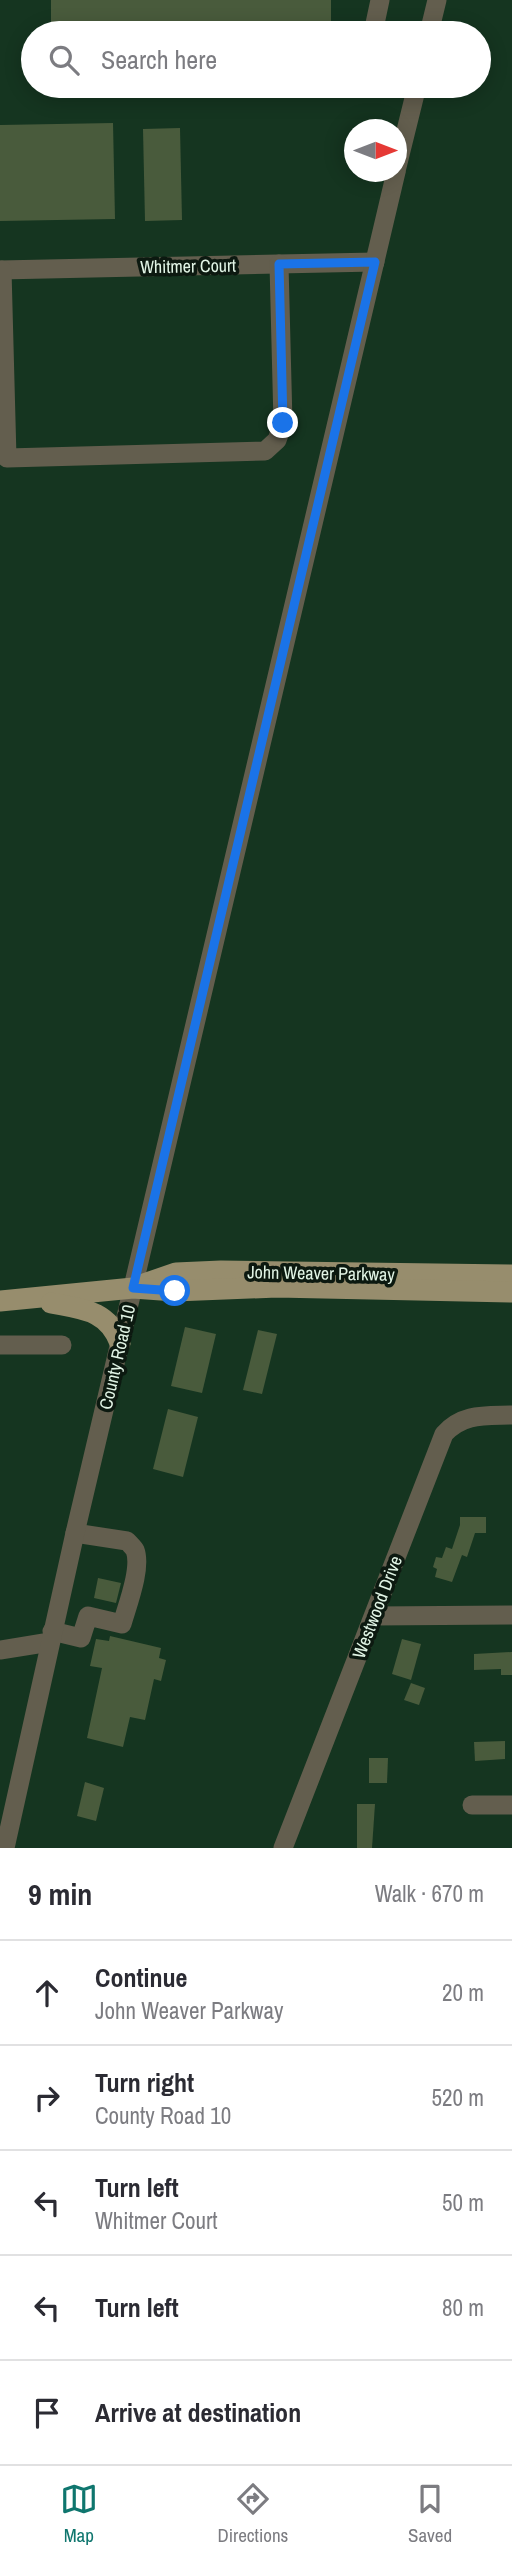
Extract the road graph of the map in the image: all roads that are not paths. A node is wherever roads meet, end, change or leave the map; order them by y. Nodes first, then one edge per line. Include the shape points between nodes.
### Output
1 (380, 0) edge
2 (437, 0) edge
3 (376, 21) edge
4 (432, 21) edge
5 (414, 98) edge
6 (407, 126) edge
7 (393, 182) edge
8 (375, 262) junction
9 (279, 264) junction
10 (1, 270) edge
11 (512, 1275) edge
12 (133, 1288) junction
13 (512, 1292) edge
14 (25, 1299) junction
15 (0, 1301) edge
16 (120, 1343) junction
17 (0, 1345) edge
18 (62, 1345) dead end
19 (512, 1415) edge
20 (75, 1533) junction
21 (512, 1615) edge
22 (374, 1616) junction
23 (51, 1637) junction
24 (0, 1650) edge
25 (472, 1805) dead end
26 (512, 1805) edge
27 (5, 1848) edge
28 (283, 1848) edge

1 - 3 street
2 - 4 street
5 - 6 street, County Road 10
7 - 8 street, County Road 10
8 - 9 street, Whitmer Court
8 - 12 street, County Road 10
9 - 10 street, Whitmer Court
9 - 10 street via 283,423 278,440 264,451 7,458
11 - 12 main road, John Weaver Parkway via 221,1271 176,1273
12 - 13 main road, John Weaver Parkway
12 - 14 main road, John Weaver Parkway
12 - 16 street, County Road 10
14 - 15 main road, John Weaver Parkway
14 - 16 main road via 99,1315 109,1322
16 - 20 street, County Road 10
17 - 18 street
19 - 22 street, Westwood Drive via 470,1418 454,1423 444,1434
20 - 23 street, County Road 10
20 - 23 street via 127,1541 135,1550 131,1593 122,1624 88,1616 81,1638
21 - 22 street
22 - 28 street, Westwood Drive
23 - 24 street
23 - 27 street, County Road 10
25 - 26 street

